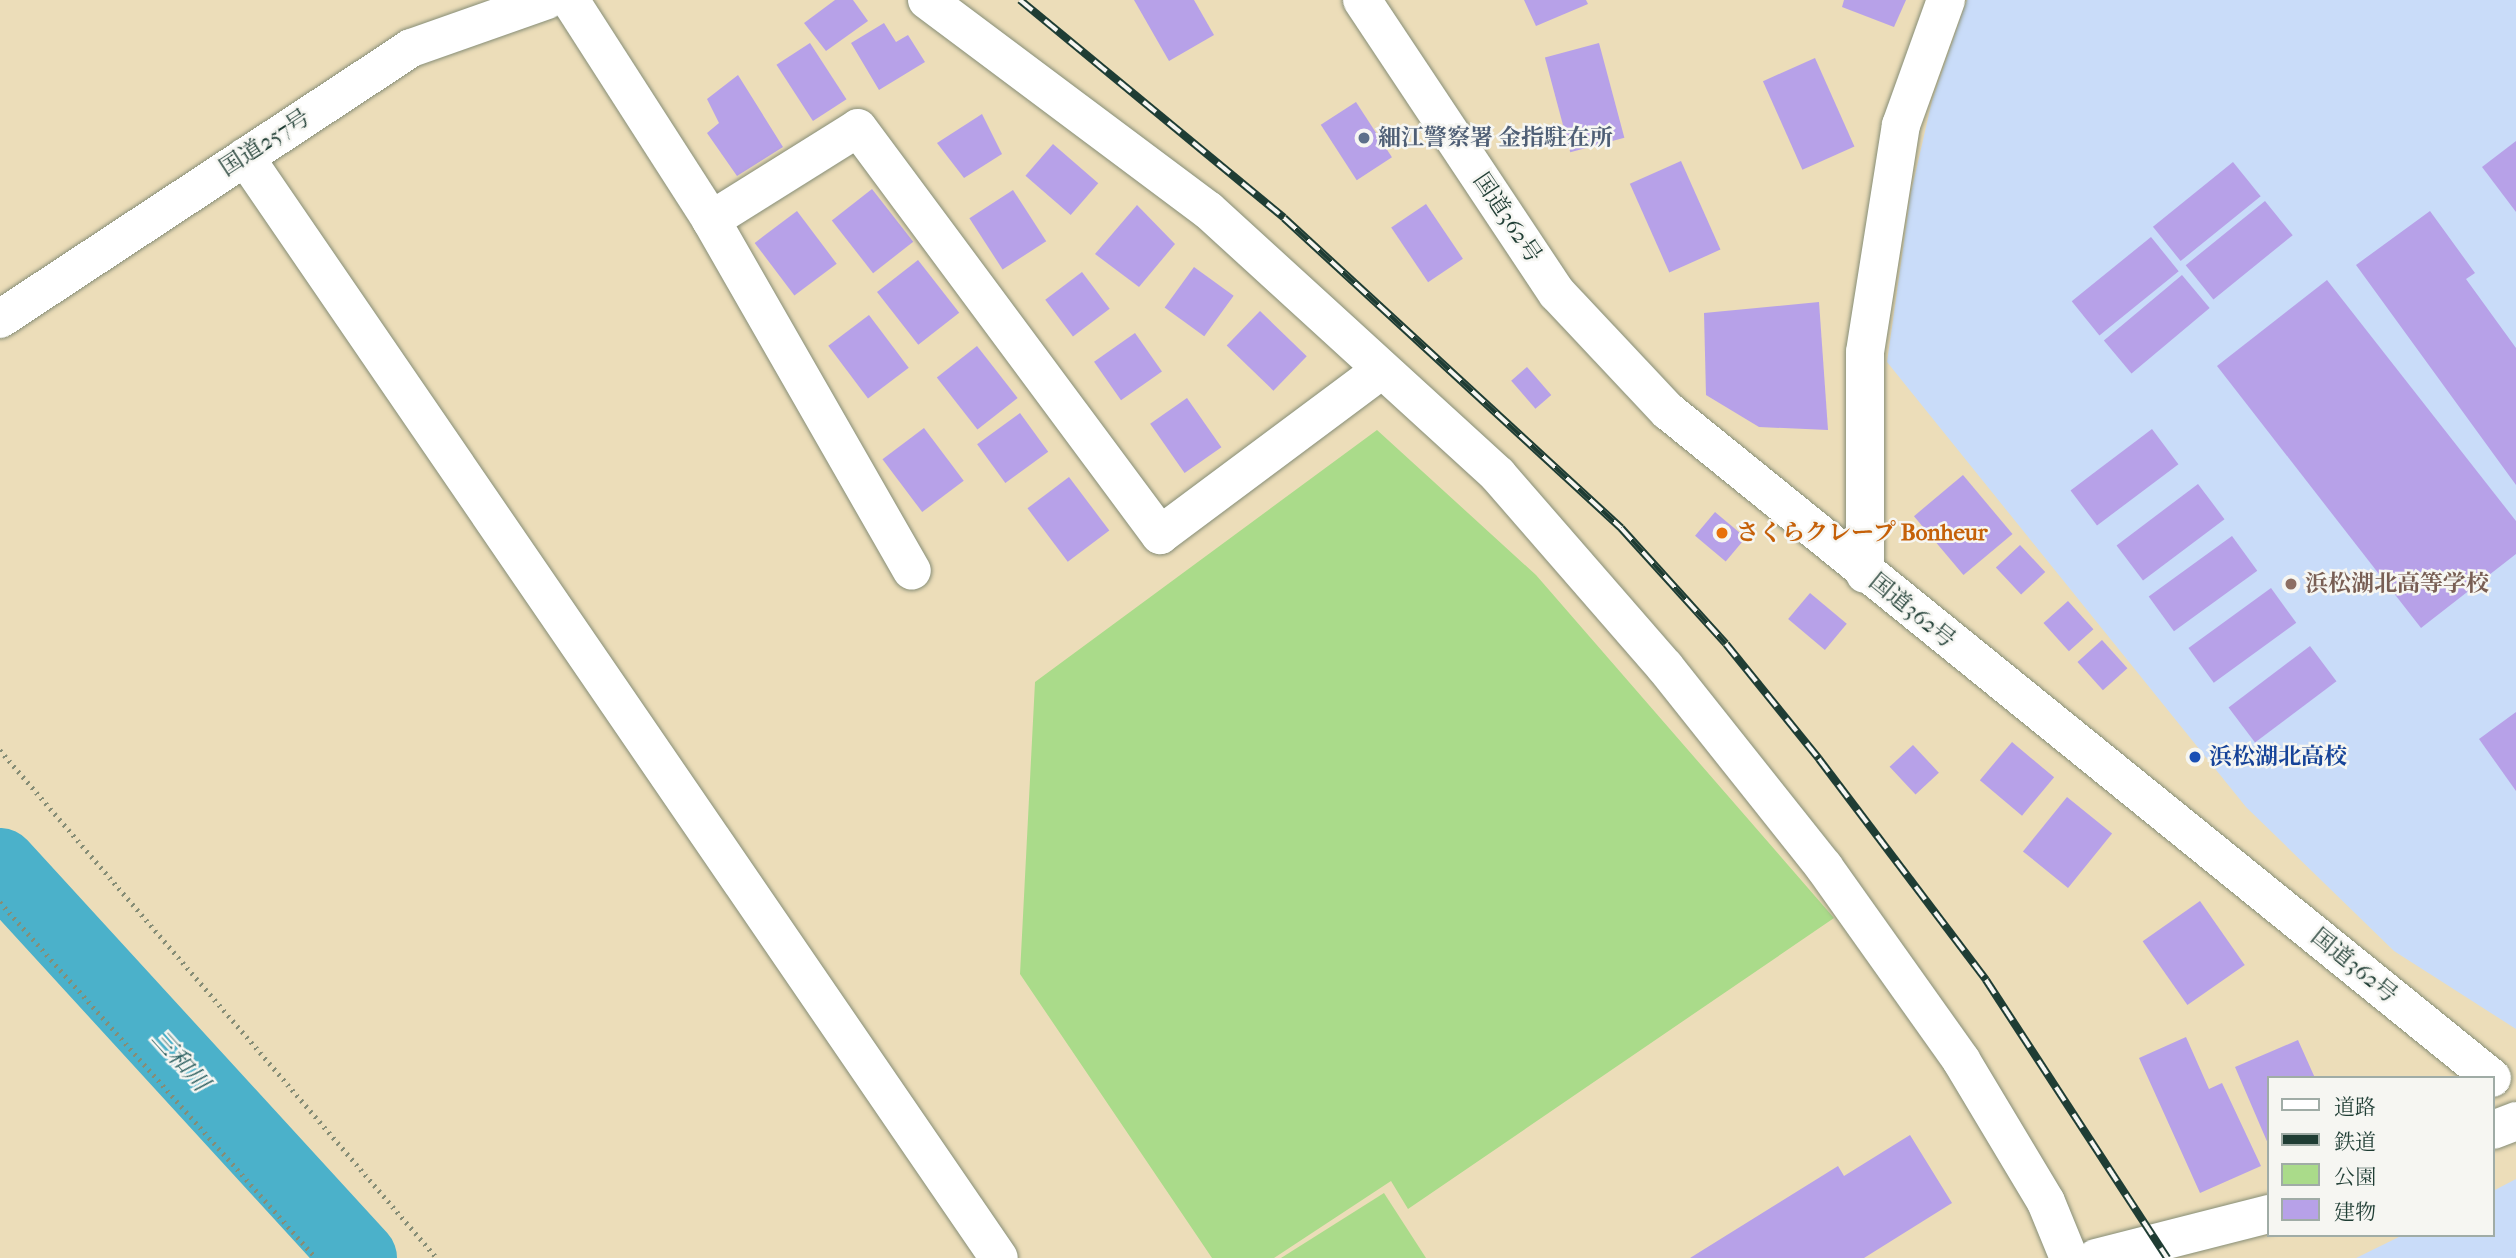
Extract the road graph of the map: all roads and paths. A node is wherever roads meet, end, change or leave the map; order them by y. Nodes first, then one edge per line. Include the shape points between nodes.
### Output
1 (547, 0) edge
2 (569, 0) edge
3 (927, 0) edge
4 (1362, 0) edge
5 (1946, 0) edge
6 (245, 156) junction
7 (711, 220) junction
8 (0, 319) edge
9 (1380, 371) junction
10 (912, 571) dead end
11 (1865, 574) junction
12 (0, 750) edge
13 (0, 902) edge
14 (2491, 1076) edge
15 (2495, 1080) edge
16 (2516, 1097) edge
17 (2516, 1121) edge
18 (2495, 1129) edge
19 (2268, 1214) edge
20 (316, 1258) edge
21 (437, 1258) edge
22 (999, 1258) edge
23 (2069, 1258) edge
24 (2096, 1258) edge

1 - 6 main road, 国道257号 via 411,48
2 - 7 main road
3 - 9 main road via 1208,210
4 - 11 main road, 国道362号 via 1557,293 1668,411
5 - 11 main road via 1900,125 1865,352
6 - 8 main road, 国道257号
6 - 22 main road
7 - 9 main road via 858,128 1160,535
7 - 10 main road
9 - 23 main road via 1498,475 1665,667 1824,867 1961,1060 2046,1202
11 - 14 main road, 国道362号
12 - 21 path
13 - 20 path
15 - 16 main road, 国道362号
17 - 18 main road
19 - 24 main road

